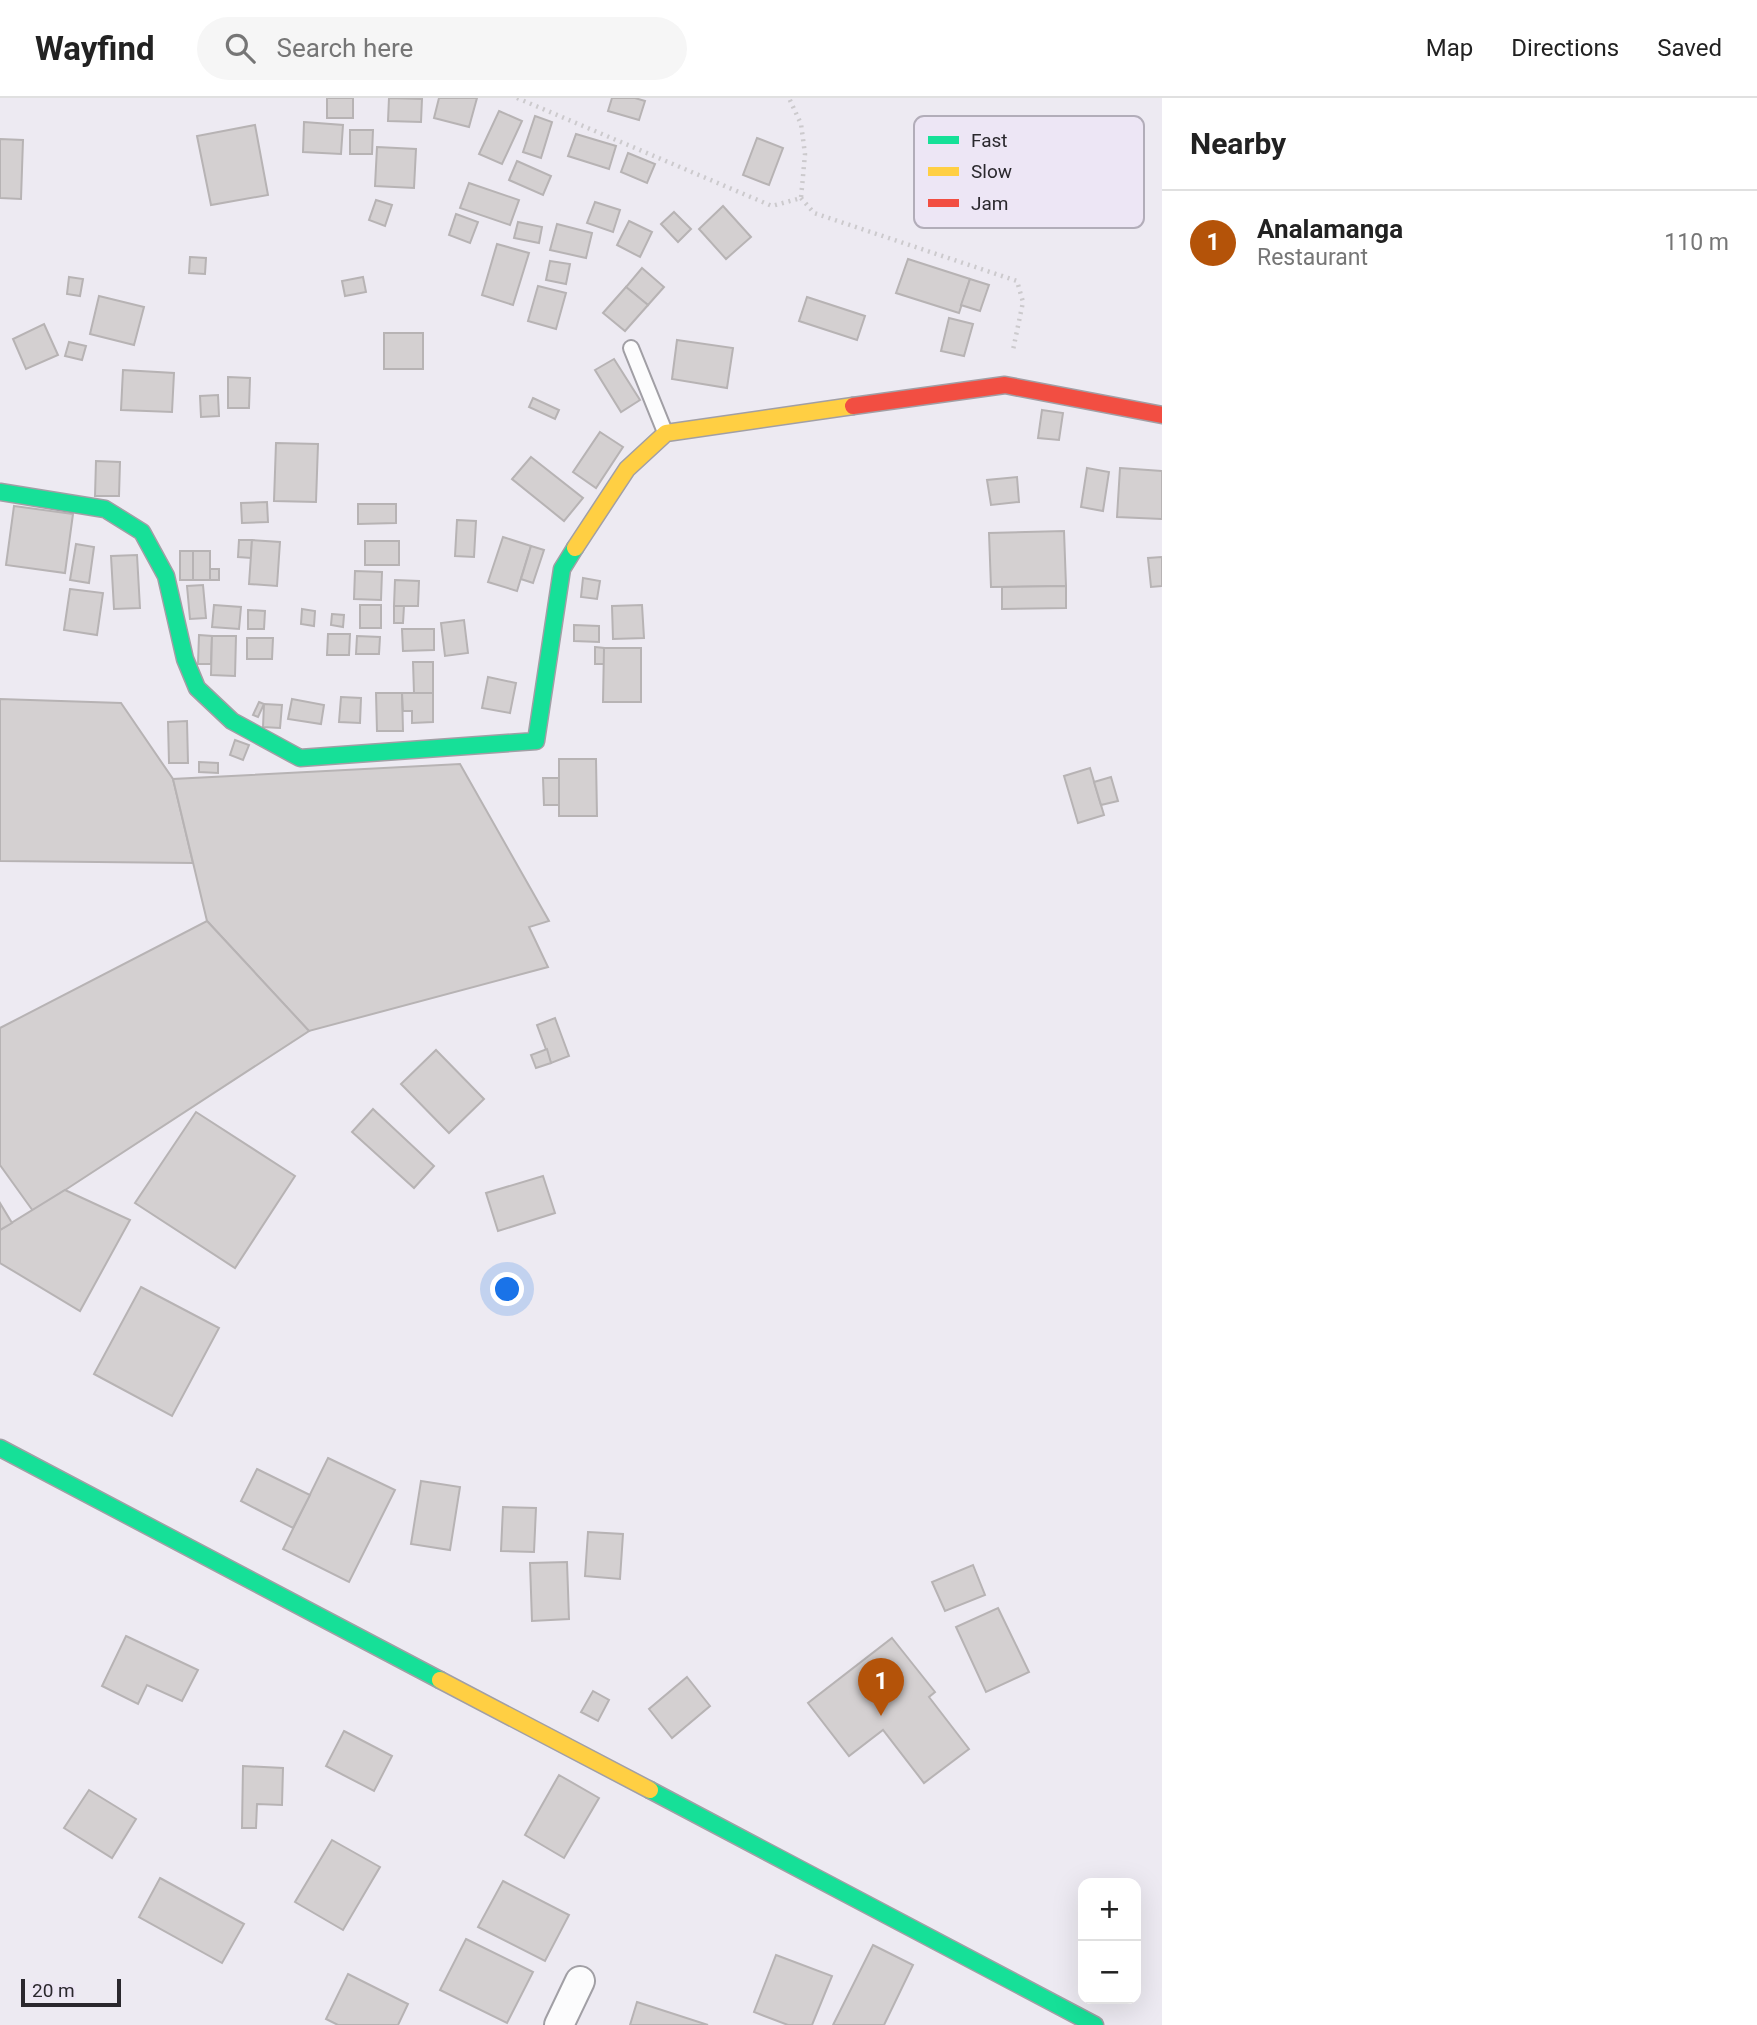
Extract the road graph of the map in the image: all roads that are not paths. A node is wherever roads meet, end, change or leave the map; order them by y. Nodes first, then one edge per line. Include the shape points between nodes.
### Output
1 (631, 348) dead end
2 (1162, 415) edge
3 (666, 433) junction
4 (0, 492) edge
5 (0, 1448) edge
6 (580, 1981) dead end
7 (559, 2025) edge
8 (1095, 2025) edge

1 - 3 lane
2 - 3 street via 1005,385
3 - 4 street via 626,469 562,569 536,741 299,758 232,721 197,688 185,659 166,576 142,532 105,509
5 - 8 street
6 - 7 street

